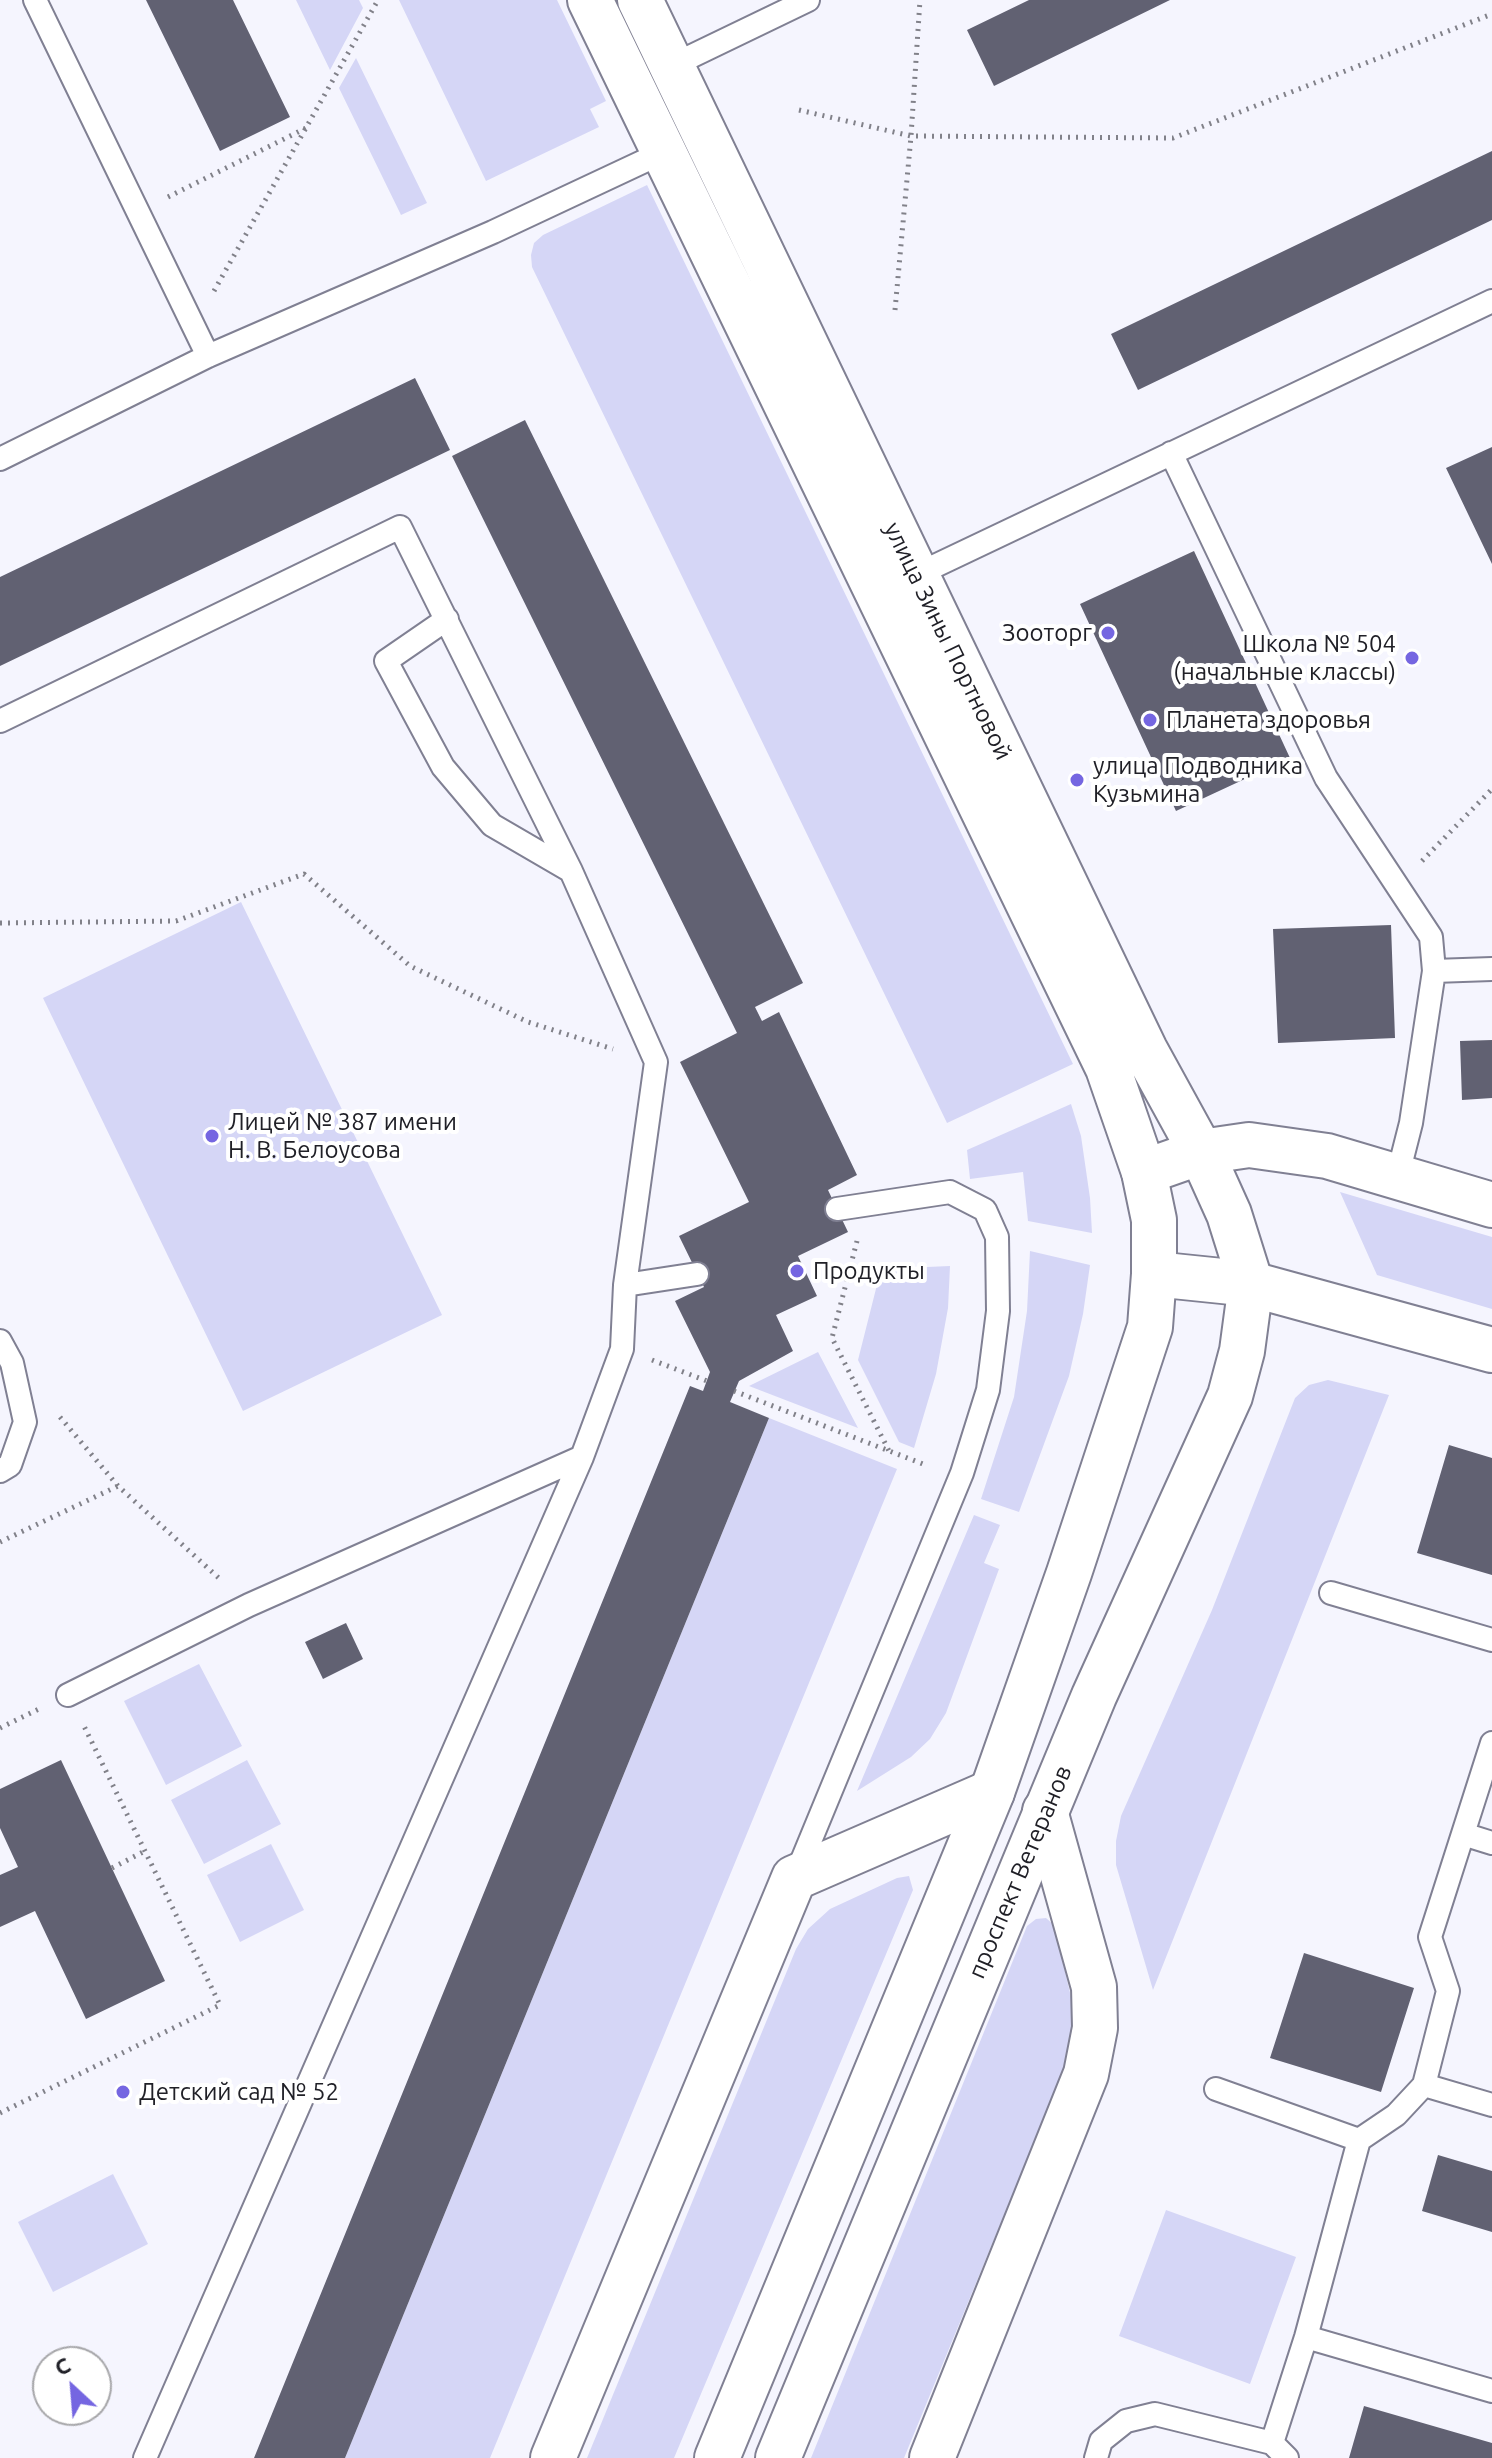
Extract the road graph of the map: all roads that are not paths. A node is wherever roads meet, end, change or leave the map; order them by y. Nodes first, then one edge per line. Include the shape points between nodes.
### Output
1 (35, 0) edge
2 (590, 0) edge
3 (640, 0) edge
4 (808, 0) edge
5 (671, 66) junction
6 (631, 85) junction
7 (704, 132) junction
8 (664, 152) junction
9 (1492, 301) edge
10 (208, 356) junction
11 (1171, 453) junction
12 (0, 459) edge
13 (916, 575) junction
14 (447, 619) junction
15 (0, 721) edge
16 (571, 871) junction
17 (1492, 969) edge
18 (1434, 971) junction
19 (1201, 1152) junction
20 (1144, 1172) junction
21 (1397, 1178) junction
22 (1492, 1205) edge
23 (837, 1209) dead end
24 (697, 1274) dead end
25 (1154, 1274) junction
26 (1251, 1284) junction
27 (625, 1285) junction
28 (0, 1341) edge
29 (1492, 1350) edge
30 (582, 1457) junction
31 (0, 1471) edge
32 (1331, 1593) dead end
33 (1492, 1640) edge
34 (68, 1695) road end
35 (1492, 1743) edge
36 (992, 1792) junction
37 (1045, 1811) junction
38 (1463, 1834) junction
39 (1492, 1843) edge
40 (794, 1878) junction
41 (1424, 2085) junction
42 (1216, 2089) dead end
43 (1492, 2105) edge
44 (1359, 2140) junction
45 (1306, 2337) junction
46 (1492, 2391) edge
47 (1280, 2450) edge
48 (145, 2458) edge
49 (553, 2458) edge
50 (717, 2458) edge
51 (778, 2458) edge
52 (932, 2458) edge
53 (1096, 2458) edge

1 - 10 lane
2 - 6 main road, улица Зины Портновой
3 - 5 main road, улица Зины Портновой
4 - 5 lane
5 - 6 lane
5 - 7 main road, улица Зины Портновой
6 - 8 main road, улица Зины Портновой
7 - 8 lane
7 - 13 main road, улица Зины Портновой
8 - 10 lane
8 - 20 main road, улица Зины Портновой via 1108,1068
9 - 11 lane
10 - 12 lane
11 - 13 lane
11 - 18 lane via 1326,778 1431,937
13 - 19 main road, улица Зины Портновой via 1145,1050
14 - 15 lane via 400,527
14 - 16 lane
14 - 16 lane via 386,661 443,767 492,825
16 - 27 lane via 656,1062
17 - 18 lane
18 - 21 lane via 1411,1123
19 - 20 main road
19 - 21 main road via 1249,1145 1327,1156
19 - 26 main road, улица Зины Портновой via 1229,1214
20 - 25 main road, улица Зины Портновой via 1154,1220
21 - 22 main road
23 - 40 lane via 950,1192 985,1210 997,1237 998,1311 988,1390 962,1473
24 - 27 lane
25 - 26 main road
25 - 36 main road via 1150,1327
26 - 29 main road
26 - 37 main road, проспект Ветеранов via 1230,1396
27 - 30 lane via 622,1349
28 - 31 lane via 12,1363 25,1422 10,1465
30 - 34 lane via 249,1605
30 - 48 lane
32 - 33 lane
35 - 38 lane
36 - 40 main road
36 - 50 main road
37 - 51 main road, проспект Ветеранов
37 - 52 main road via 1094,1987 1095,2028 1086,2074
38 - 39 lane
38 - 41 lane via 1430,1937 1448,1991
40 - 49 main road
41 - 43 lane
41 - 44 lane via 1396,2115
42 - 44 lane
44 - 45 lane
45 - 46 lane
45 - 47 lane
47 - 53 lane via 1155,2414 1126,2421 1101,2441

